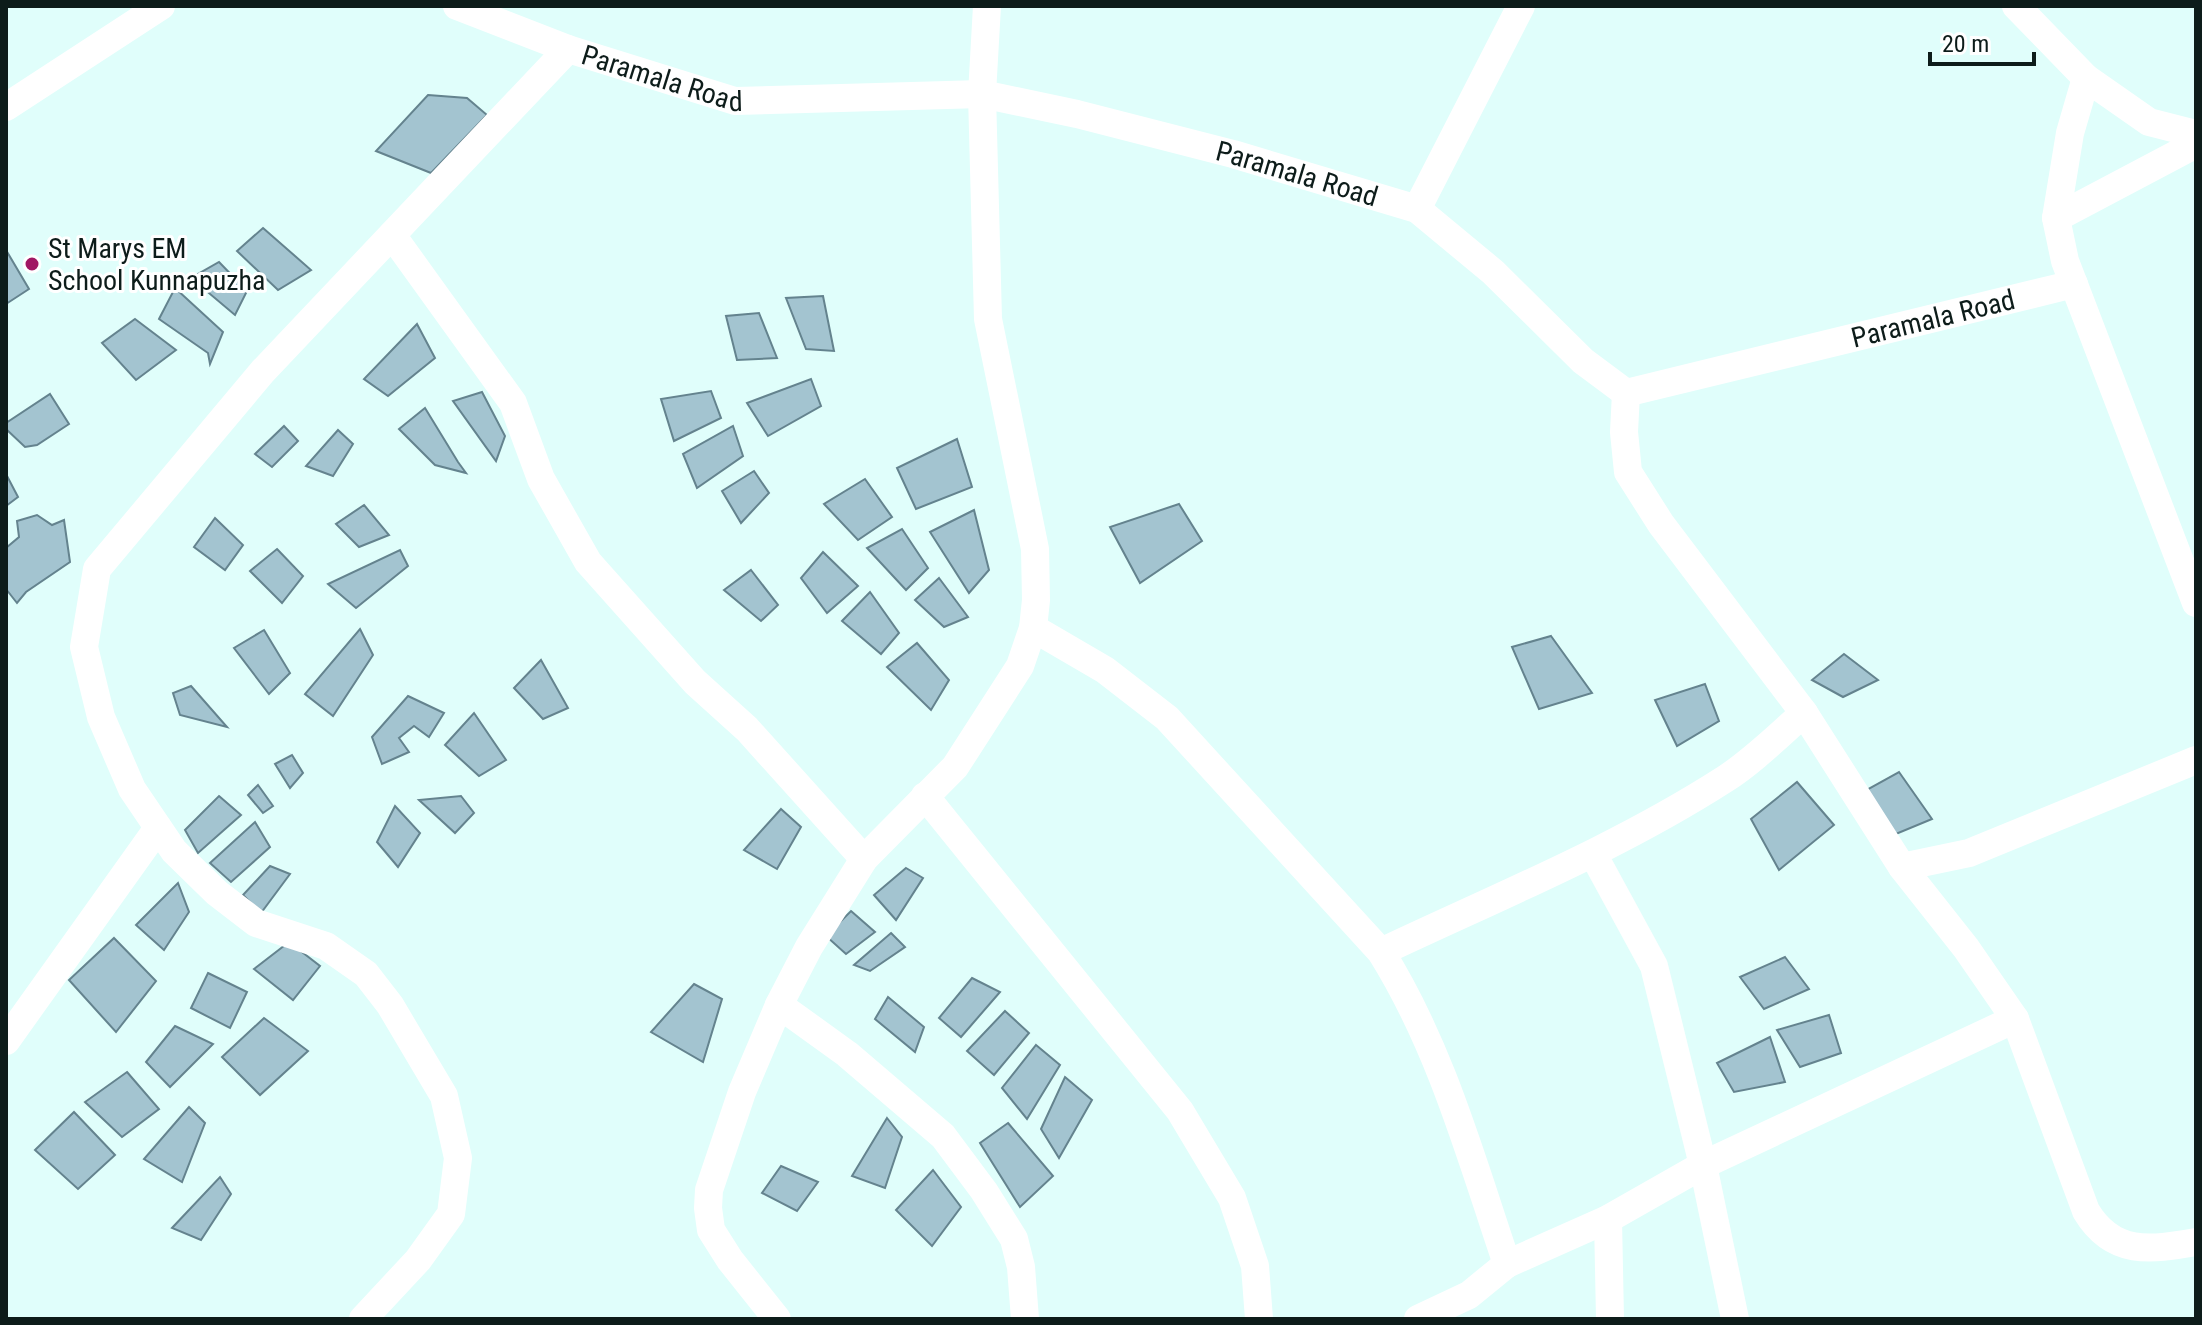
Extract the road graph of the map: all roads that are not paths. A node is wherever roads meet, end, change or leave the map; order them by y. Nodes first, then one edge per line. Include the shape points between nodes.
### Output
1 (161, 6) edge
2 (457, 6) edge
3 (987, 6) edge
4 (1521, 6) edge
5 (2016, 6) edge
6 (568, 49) junction
7 (2086, 78) junction
8 (982, 94) junction
9 (6, 107) edge
10 (2196, 134) edge
11 (2196, 144) edge
12 (1417, 209) junction
13 (2056, 218) junction
14 (392, 235) junction
15 (2074, 284) junction
16 (1626, 393) junction
17 (2196, 603) edge
18 (1033, 628) junction
19 (1804, 713) junction
20 (2196, 760) edge
21 (925, 796) junction
22 (158, 828) junction
23 (1593, 854) junction
24 (864, 859) junction
25 (1902, 867) junction
26 (1381, 952) junction
27 (779, 1005) junction
28 (2015, 1019) junction
29 (6, 1041) edge
30 (1703, 1165) junction
31 (1608, 1219) junction
32 (2196, 1242) edge
33 (1507, 1264) junction
34 (773, 1318) edge
35 (363, 1319) edge
36 (1025, 1319) edge
37 (1259, 1319) edge
38 (1418, 1319) edge
39 (1610, 1319) edge
40 (1735, 1319) edge

1 - 9 street
2 - 6 street, Paramala Road
3 - 8 street
4 - 12 street
5 - 7 street
6 - 8 street, Paramala Road via 735,101
6 - 14 street
7 - 10 street via 2149,122
7 - 13 street via 2070,133
8 - 12 street, Paramala Road via 1233,154
8 - 18 street via 988,319 1035,549
11 - 13 street
12 - 16 street, Paramala Road via 1493,272 1583,361
13 - 15 street
14 - 22 street via 263,371 97,569 84,647 101,717 132,789
14 - 24 street via 513,403 541,479 588,562
15 - 16 street, Paramala Road
15 - 17 street
16 - 19 street via 1628,472 1661,524
18 - 21 street via 1020,666 955,767
18 - 26 street via 1105,670 1167,718
19 - 23 street via 1728,778
19 - 25 street
20 - 25 street via 1969,853
21 - 24 street
21 - 37 street via 1180,1111 1232,1198 1255,1266
22 - 29 street
22 - 35 street via 217,893 256,923 326,946 366,974 444,1096 458,1158 451,1214 418,1260
23 - 26 street
23 - 30 street via 1654,966
24 - 27 street
25 - 28 street
26 - 33 street via 1403,987 1445,1081
27 - 34 street via 742,1092 709,1190 708,1208 711,1230
27 - 36 street via 847,1054 943,1136 1014,1239
28 - 30 street
28 - 32 street via 2097,1229 2111,1240 2134,1246 2159,1249
30 - 31 street
30 - 40 street
31 - 33 street
31 - 39 street
33 - 38 street via 1469,1295

